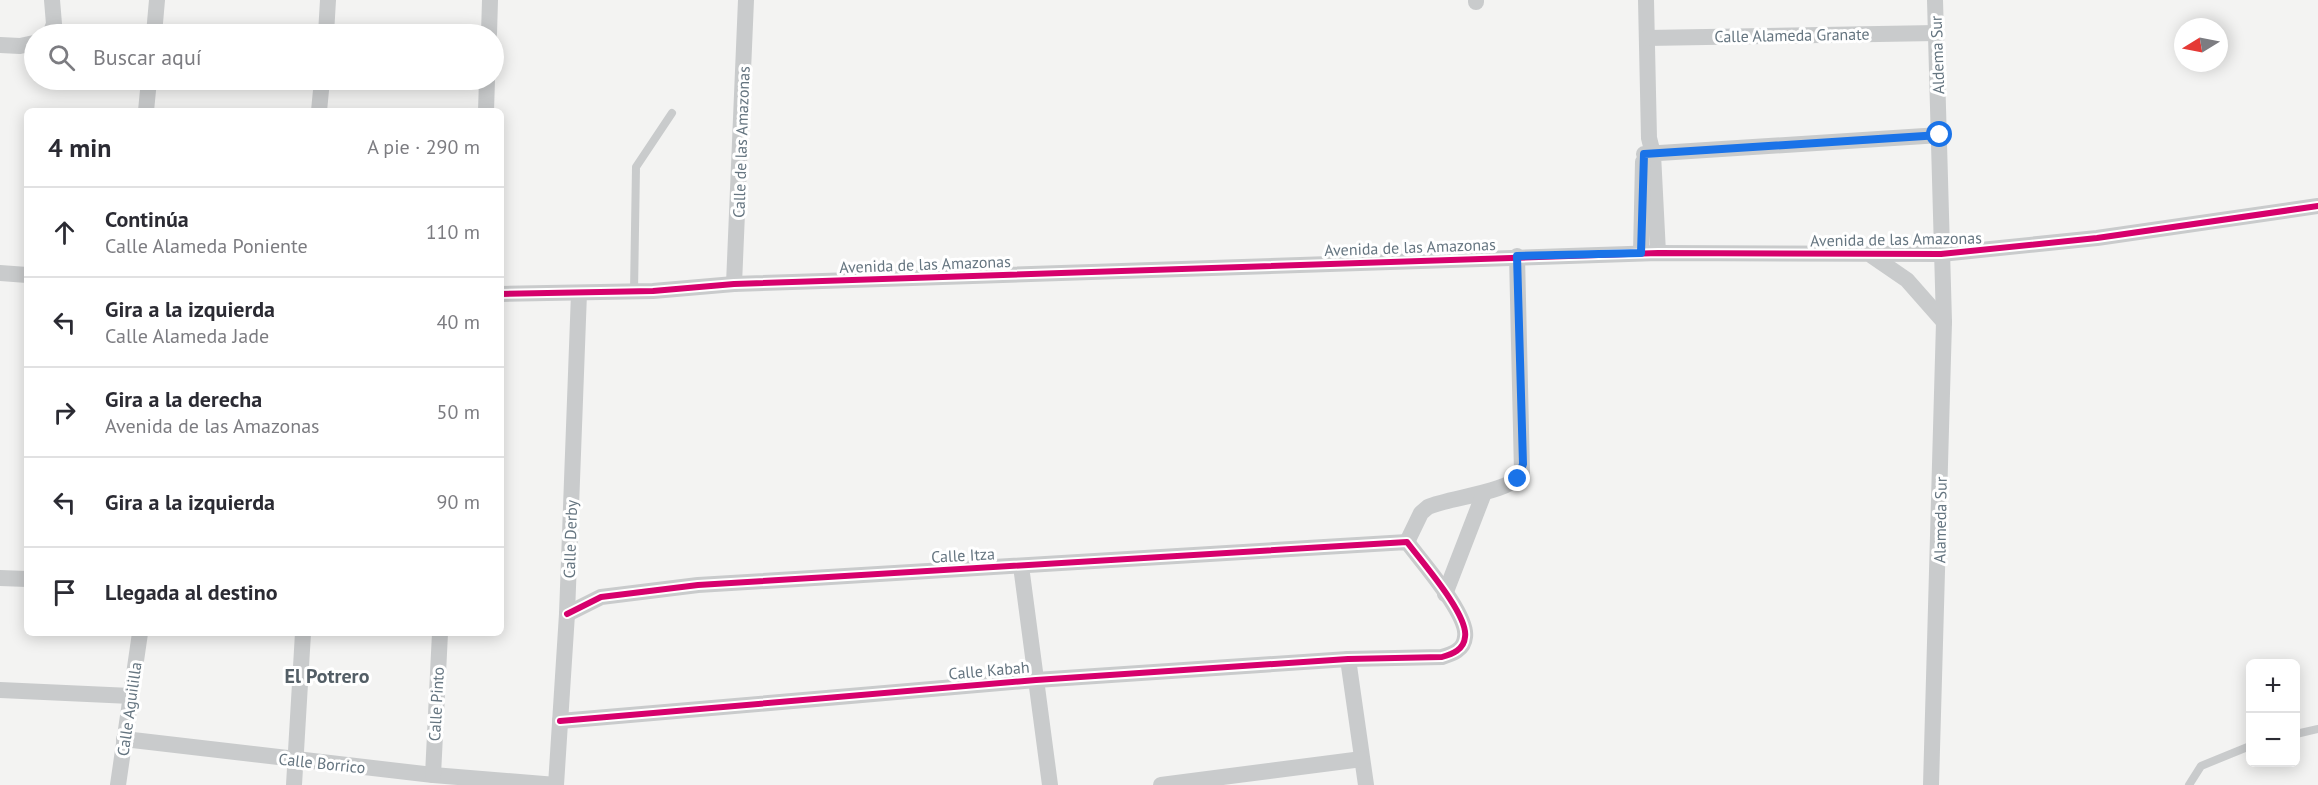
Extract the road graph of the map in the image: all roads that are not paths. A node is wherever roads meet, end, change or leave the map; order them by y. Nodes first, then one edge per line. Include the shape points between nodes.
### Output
1 (52, 0) edge
2 (157, 0) edge
3 (328, 0) edge
4 (490, 0) edge
5 (746, 0) edge
6 (1646, 0) edge
7 (1935, 0) edge
8 (54, 24) edge
9 (155, 24) edge
10 (327, 24) edge
11 (489, 24) edge
12 (1936, 33) junction
13 (1647, 38) junction
14 (0, 45) edge
15 (24, 45) edge
16 (148, 90) edge
17 (321, 90) edge
18 (487, 90) edge
19 (146, 108) edge
20 (319, 108) edge
21 (486, 108) edge
22 (672, 113) dead end
23 (1940, 135) junction
24 (1648, 149) junction
25 (2318, 206) edge
26 (1641, 253) junction
27 (1658, 253) junction
28 (1941, 254) junction
29 (1871, 255) junction
30 (1517, 256) junction
31 (0, 273) edge
32 (24, 275) edge
33 (734, 284) junction
34 (634, 292) junction
35 (579, 293) junction
36 (504, 294) edge
37 (1944, 322) junction
38 (1484, 493) junction
39 (1407, 542) junction
40 (1021, 566) junction
41 (0, 579) edge
42 (24, 579) edge
43 (1445, 594) junction
44 (567, 614) junction
45 (140, 636) edge
46 (303, 636) edge
47 (440, 636) edge
48 (1348, 659) junction
49 (1036, 680) junction
50 (0, 690) edge
51 (131, 696) junction
52 (560, 721) junction
53 (2318, 729) edge
54 (2300, 733) edge
55 (124, 740) junction
56 (2246, 748) edge
57 (1362, 759) junction
58 (295, 760) junction
59 (432, 775) junction
60 (118, 785) edge
61 (294, 785) edge
62 (556, 785) edge
63 (1050, 785) edge
64 (1161, 785) edge
65 (1366, 785) edge
66 (1931, 785) edge
67 (2189, 785) edge

1 - 8 street
2 - 9 street
3 - 10 street
4 - 11 street
5 - 33 street, Calle de las Amazonas
6 - 13 street
7 - 12 street, Aldema Sur
12 - 13 street, Calle Alameda Granate
12 - 23 street, Aldema Sur
13 - 24 street
14 - 15 street
16 - 19 street
17 - 20 street
18 - 21 street
22 - 34 lane via 636,167
23 - 24 street
23 - 28 street, Aldema Sur
24 - 26 street
24 - 27 street
25 - 28 street, Avenida de las Amazonas via 2097,238
26 - 27 street, Avenida de las Amazonas
26 - 30 street, Avenida de las Amazonas
27 - 29 street, Avenida de las Amazonas
28 - 29 street, Avenida de las Amazonas
28 - 37 street, Alameda Sur
29 - 37 street via 1907,280
30 - 33 street, Avenida de las Amazonas
30 - 38 street via 1523,464 1518,479
31 - 32 street
33 - 34 street, Avenida de las Amazonas
34 - 35 street, Avenida de las Amazonas
35 - 36 street, Avenida de las Amazonas
35 - 44 street, Calle Derby
37 - 66 street, Alameda Sur
38 - 39 street via 1428,507
38 - 43 street
39 - 40 street, Calle Itza
39 - 43 street
40 - 44 street, Calle Itza via 698,585 601,597
40 - 49 street
41 - 42 street
43 - 48 street, Calle Kabah via 1466,637 1456,652 1421,659
44 - 52 street, Calle Derby
45 - 51 street, Calle Aguililla
46 - 58 street
47 - 59 street, Calle Pinto
48 - 49 street, Calle Kabah
48 - 57 street
49 - 52 street, Calle Kabah
49 - 63 street
50 - 51 street
51 - 55 street, Calle Aguililla
52 - 62 street, Calle Derby
53 - 54 lane
55 - 58 street, Calle Borrico
55 - 60 street, Calle Aguililla
56 - 67 lane via 2201,766
57 - 64 street
57 - 65 street
58 - 59 street, Calle Borrico
58 - 61 street
59 - 62 street, Calle Borrico

